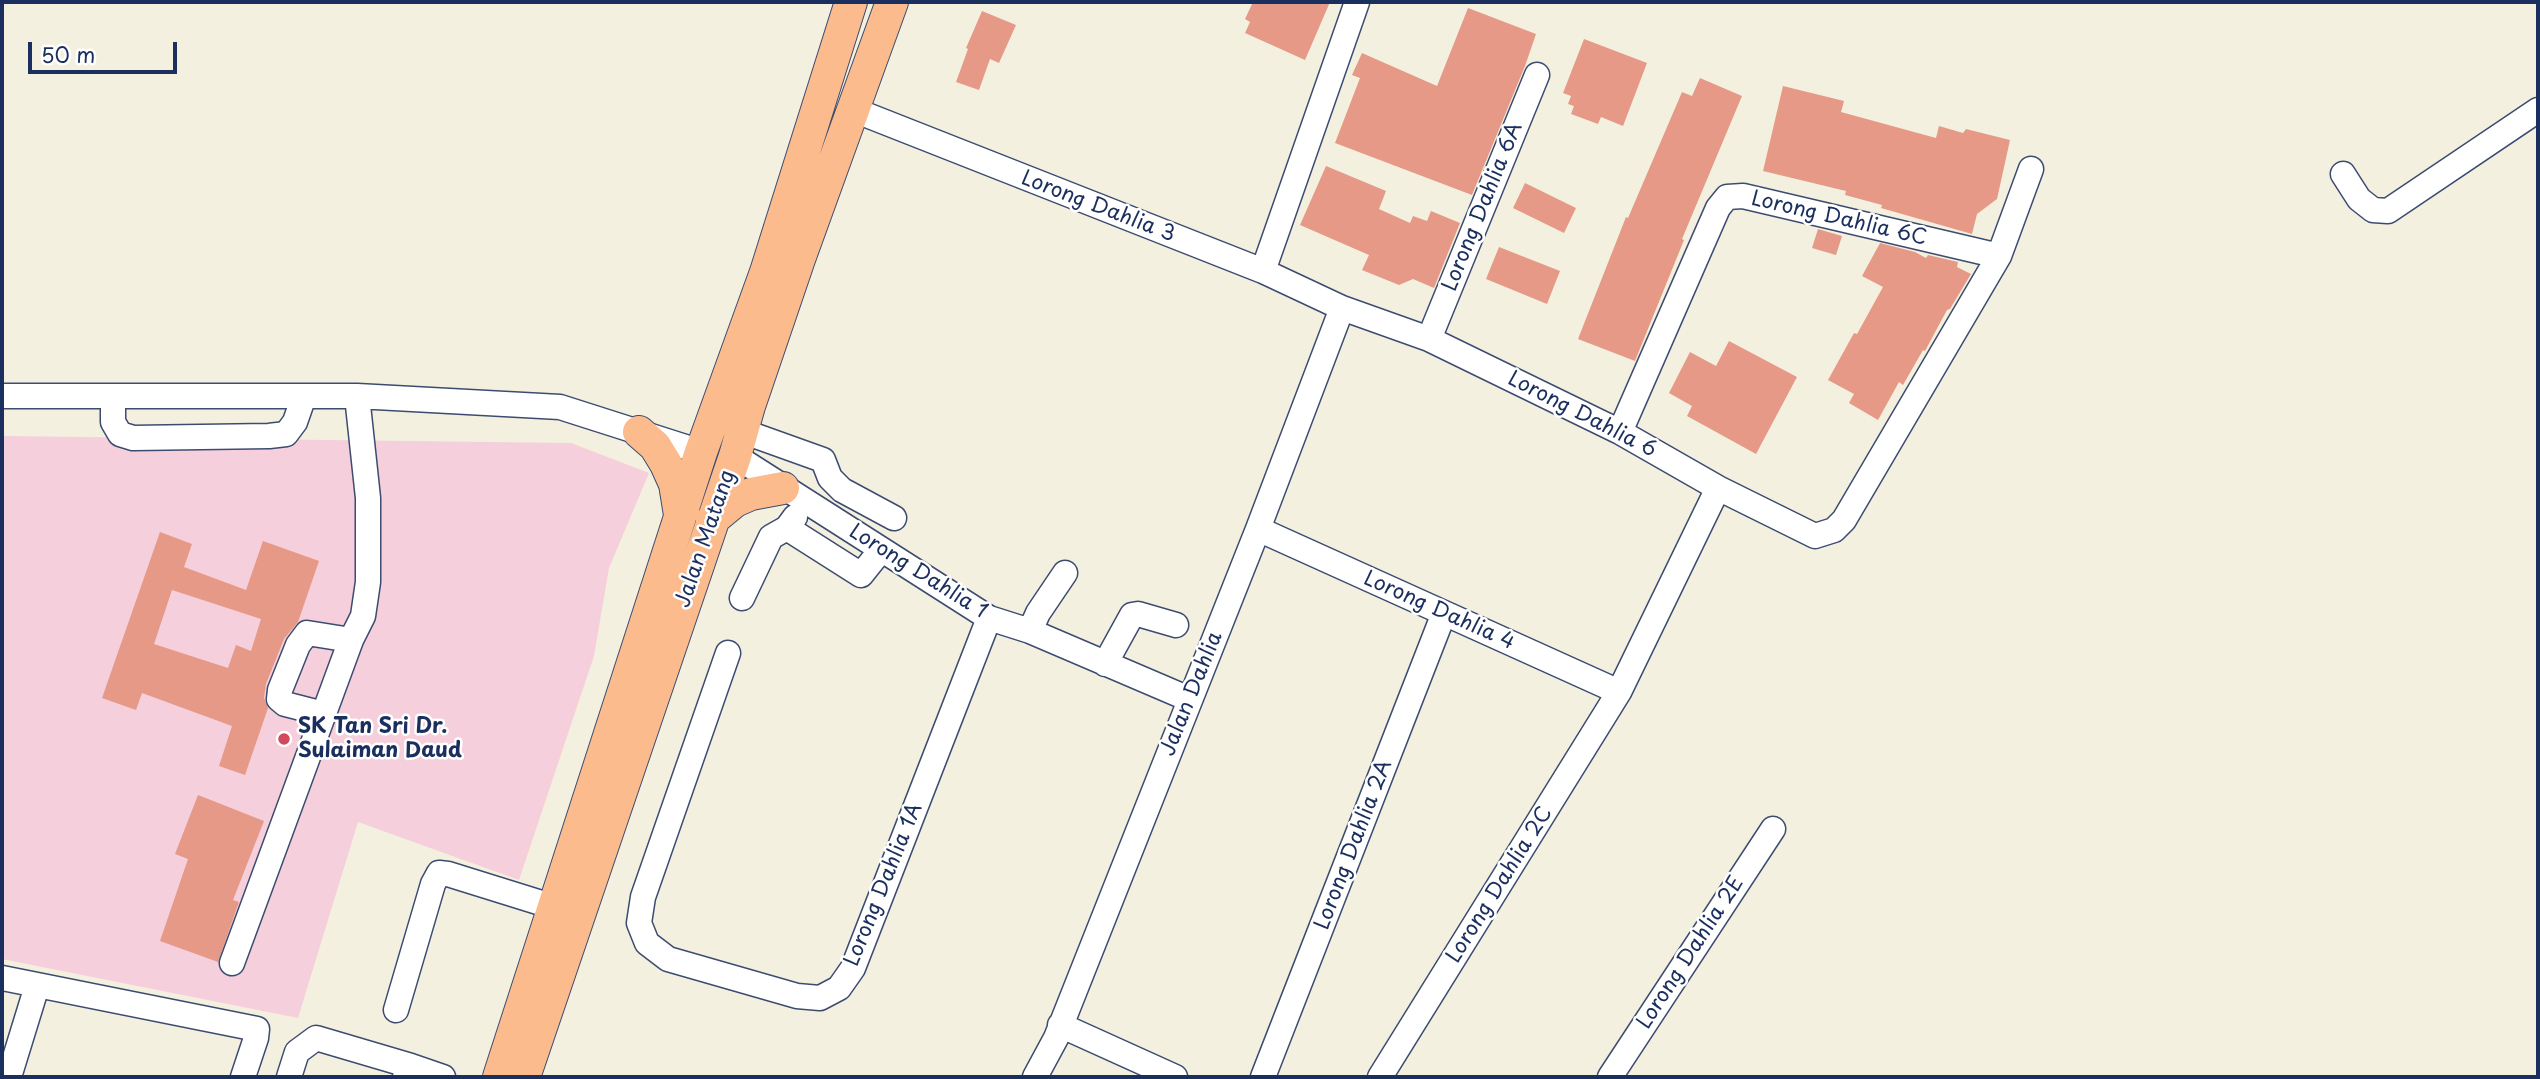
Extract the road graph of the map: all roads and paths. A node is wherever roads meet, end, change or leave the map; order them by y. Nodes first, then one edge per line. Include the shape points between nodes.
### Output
1 (852, 2) edge
2 (892, 2) edge
3 (1357, 2) edge
4 (1536, 75) dead end
5 (854, 110) junction
6 (2538, 110) edge
7 (2031, 169) dead end
8 (2343, 174) dead end
9 (1998, 256) junction
10 (1263, 271) junction
11 (1342, 308) junction
12 (1429, 339) junction
13 (2, 396) edge
14 (113, 396) junction
15 (304, 396) junction
16 (357, 396) junction
17 (742, 431) junction
18 (639, 432) junction
19 (1620, 432) junction
20 (701, 452) junction
21 (1718, 488) junction
22 (794, 495) junction
23 (680, 516) junction
24 (894, 519) dead end
25 (712, 520) junction
26 (787, 528) junction
27 (1258, 529) junction
28 (881, 550) junction
29 (1065, 573) dead end
30 (742, 598) dead end
31 (1444, 613) junction
32 (989, 618) junction
33 (1176, 625) dead end
34 (1030, 632) junction
35 (351, 640) junction
36 (728, 653) dead end
37 (1105, 664) junction
38 (1619, 692) junction
39 (1189, 699) junction
40 (324, 714) junction
41 (1773, 829) dead end
42 (554, 907) junction
43 (232, 964) dead end
44 (2, 978) edge
45 (37, 986) junction
46 (396, 1010) dead end
47 (1060, 1025) junction
48 (408, 1072) edge
49 (9, 1077) edge
50 (243, 1077) edge
51 (289, 1077) edge
52 (443, 1077) edge
53 (499, 1077) edge
54 (524, 1077) edge
55 (1035, 1077) edge
56 (1175, 1077) edge
57 (1264, 1077) edge
58 (1380, 1077) edge
59 (1610, 1077) edge

1 - 20 main road, Jalan Matang via 766,272
2 - 5 main road, Jalan Matang
3 - 10 street
4 - 12 street, Lorong Dahlia 6A
5 - 10 street, Lorong Dahlia 3
5 - 17 main road, Jalan Matang
6 - 8 street via 2388,211 2374,210 2359,199
7 - 9 street
9 - 19 street, Lorong Dahlia 6C via 1743,196 1727,197 1718,208
9 - 21 street, Lorong Dahlia 6 via 1834,530 1815,536
10 - 11 street, Lorong Dahlia 3
11 - 12 street, Lorong Dahlia 6
11 - 27 street, Jalan Dahlia
12 - 19 street, Lorong Dahlia 6
13 - 14 street
14 - 15 street
14 - 15 street via 113,422 120,434 132,438 286,433
15 - 16 street
16 - 18 street via 560,407
16 - 35 street via 368,498 368,582 363,616
17 - 20 main road via 728,450
17 - 22 street, Lorong Dahlia 1
17 - 24 street via 823,460 830,478 842,490
17 - 25 main road, Jalan Matang
18 - 20 street
18 - 23 main road via 656,446 666,464
19 - 21 street, Lorong Dahlia 6
20 - 23 main road, Jalan Matang
21 - 38 street, Lorong Dahlia 2C
22 - 25 main road via 751,494
22 - 26 street
22 - 28 street, Lorong Dahlia 1
23 - 42 main road, Jalan Matang
25 - 54 main road, Jalan Matang
26 - 28 street via 861,575
26 - 30 street via 771,537
27 - 31 street, Lorong Dahlia 4
27 - 39 street, Jalan Dahlia
28 - 32 street, Lorong Dahlia 1
29 - 34 street
31 - 38 street, Lorong Dahlia 4
31 - 57 street, Lorong Dahlia 2A
32 - 34 street, Lorong Dahlia 1
32 - 36 street, Lorong Dahlia 1A via 853,968 839,988 820,998 797,996 668,959 647,943 639,923 643,897
33 - 37 street via 1132,615
34 - 37 street, Lorong Dahlia 1
35 - 40 street
35 - 40 street via 307,633 280,691 279,699 285,704
37 - 39 street, Lorong Dahlia 1
38 - 58 street, Lorong Dahlia 2C
39 - 47 street, Jalan Dahlia
40 - 43 street
41 - 59 street, Lorong Dahlia 2E
42 - 46 street via 439,873
42 - 53 main road, Jalan Matang
44 - 45 street
45 - 49 street
45 - 50 street via 257,1029
47 - 55 street, Jalan Dahlia
47 - 56 street
48 - 51 street via 316,1038 297,1052
48 - 52 street

